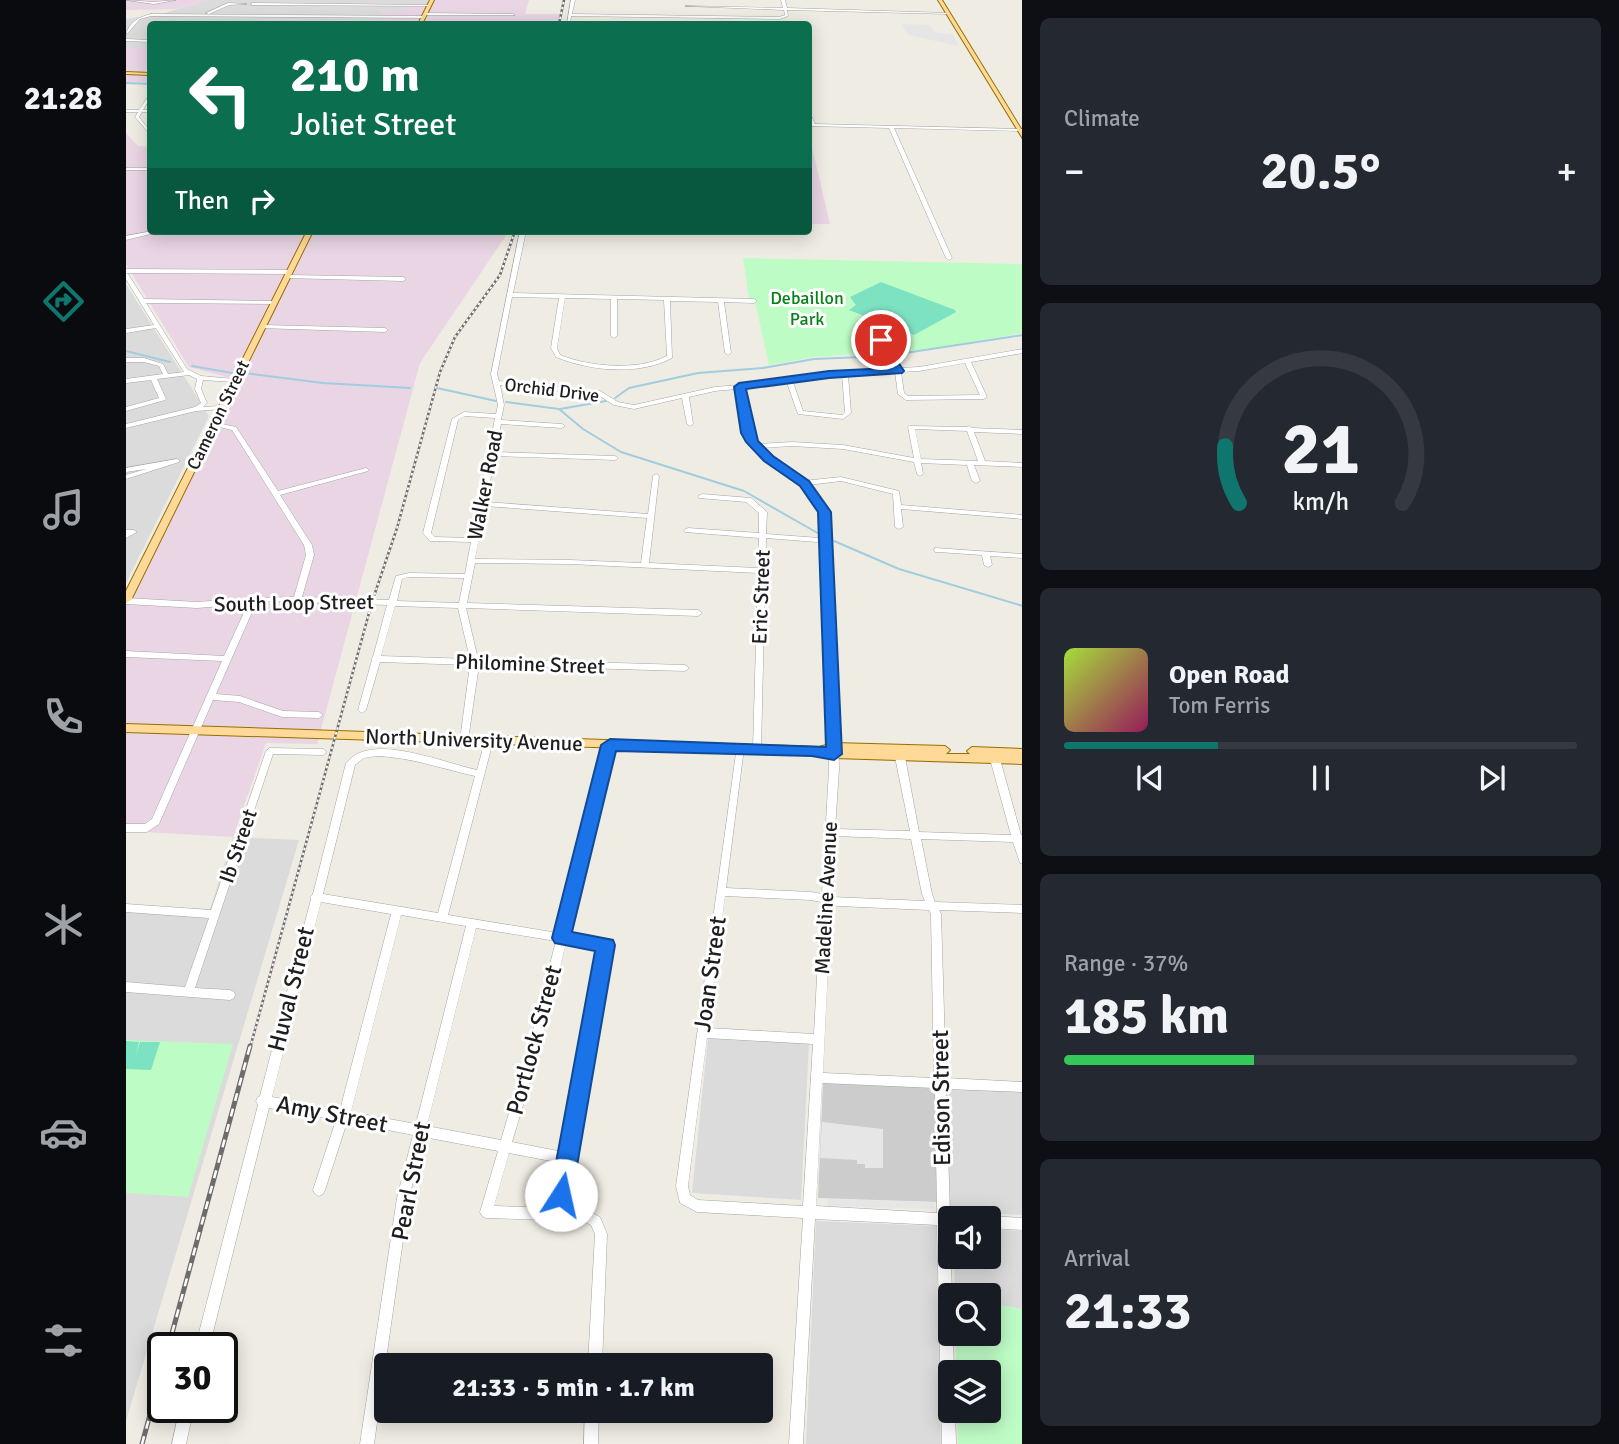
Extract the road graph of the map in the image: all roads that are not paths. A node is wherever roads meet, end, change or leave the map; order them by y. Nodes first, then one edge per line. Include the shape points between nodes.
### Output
1 (127, 0) edge
2 (174, 0) edge
3 (355, 0) edge
4 (432, 0) edge
5 (573, 0) edge
6 (783, 0) edge
7 (940, 0) edge
8 (231, 2) edge
9 (270, 2) edge
10 (687, 3) edge
11 (245, 4) dead end
12 (252, 4) dead end
13 (212, 5) dead end
14 (351, 5) junction
15 (222, 6) junction
16 (429, 6) junction
17 (785, 7) junction
18 (948, 13) junction
19 (176, 15) junction
20 (210, 15) junction
21 (247, 15) junction
22 (425, 15) junction
23 (513, 15) dead end
24 (570, 15) junction
25 (145, 16) joint
26 (688, 16) junction
27 (776, 18) junction
28 (172, 21) edge
29 (207, 21) edge
30 (244, 21) edge
31 (421, 21) edge
32 (569, 21) edge
33 (778, 21) edge
34 (127, 31) edge
35 (126, 40) edge
36 (147, 41) edge
37 (126, 73) edge
38 (147, 74) edge
39 (147, 100) edge
40 (126, 111) edge
41 (141, 111) junction
42 (147, 111) edge
43 (812, 126) edge
44 (891, 127) junction
45 (147, 130) edge
46 (1020, 130) edge
47 (1022, 138) edge
48 (126, 169) edge
49 (147, 169) edge
50 (147, 234) edge
51 (308, 235) edge
52 (522, 235) edge
53 (126, 238) edge
54 (949, 258) dead end
55 (126, 273) edge
56 (288, 275) junction
57 (403, 279) dead end
58 (510, 295) junction
59 (562, 296) junction
60 (614, 298) junction
61 (667, 299) junction
62 (721, 301) junction
63 (754, 301) dead end
64 (142, 302) junction
65 (274, 302) junction
66 (158, 326) junction
67 (262, 327) junction
68 (385, 330) dead end
69 (126, 331) edge
70 (614, 335) dead end
71 (1022, 351) edge
72 (728, 352) dead end
73 (886, 353) dead end
74 (126, 360) edge
75 (968, 362) junction
76 (898, 371) junction
77 (188, 373) junction
78 (845, 374) junction
79 (166, 375) junction
80 (153, 377) junction
81 (200, 377) junction
82 (233, 380) junction
83 (126, 381) edge
84 (790, 381) junction
85 (495, 383) junction
86 (739, 387) junction
87 (685, 395) junction
88 (197, 408) junction
89 (220, 408) junction
90 (126, 409) edge
91 (498, 419) junction
92 (213, 424) junction
93 (690, 424) dead end
94 (126, 426) edge
95 (562, 426) dead end
96 (969, 428) junction
97 (1022, 432) edge
98 (755, 446) junction
99 (491, 454) junction
100 (615, 458) dead end
101 (918, 461) junction
102 (969, 462) junction
103 (982, 462) junction
104 (1022, 465) edge
105 (126, 470) edge
106 (366, 470) dead end
107 (920, 474) dead end
108 (656, 476) dead end
109 (126, 477) edge
110 (976, 481) dead end
111 (806, 485) junction
112 (276, 494) junction
113 (702, 496) dead end
114 (482, 504) junction
115 (897, 507) junction
116 (651, 516) junction
117 (1022, 517) edge
118 (899, 527) dead end
119 (688, 530) dead end
120 (764, 535) junction
121 (475, 540) junction
122 (817, 540) dead end
123 (938, 550) dead end
124 (985, 553) junction
125 (1022, 556) edge
126 (471, 561) junction
127 (645, 565) junction
128 (988, 565) dead end
129 (762, 571) junction
130 (468, 576) junction
131 (129, 587) edge
132 (253, 600) junction
133 (297, 600) junction
134 (126, 601) edge
135 (391, 602) junction
136 (463, 606) junction
137 (698, 613) dead end
138 (126, 654) edge
139 (228, 659) junction
140 (375, 659) junction
141 (475, 662) junction
142 (685, 668) dead end
143 (211, 697) junction
144 (362, 710) dead end
145 (319, 715) dead end
146 (126, 728) edge
147 (197, 731) junction
148 (464, 740) junction
149 (489, 741) junction
150 (610, 745) junction
151 (740, 748) junction
152 (757, 748) junction
153 (830, 751) junction
154 (323, 752) dead end
155 (1022, 753) edge
156 (900, 757) junction
157 (995, 759) junction
158 (1022, 760) edge
159 (481, 774) junction
160 (126, 828) edge
161 (830, 832) junction
162 (915, 835) junction
163 (1019, 839) edge
164 (1022, 860) edge
165 (721, 892) junction
166 (315, 897) junction
167 (826, 899) junction
168 (933, 905) junction
169 (126, 908) edge
170 (1022, 909) edge
171 (397, 911) junction
172 (215, 914) junction
173 (442, 918) junction
174 (472, 923) junction
175 (561, 938) junction
176 (126, 987) edge
177 (189, 991) junction
178 (230, 995) dead end
179 (702, 1033) junction
180 (818, 1040) junction
181 (816, 1077) junction
182 (940, 1083) junction
183 (1022, 1087) edge
184 (262, 1101) junction
185 (344, 1115) junction
186 (419, 1130) junction
187 (505, 1145) junction
188 (567, 1158) junction
189 (319, 1191) dead end
190 (946, 1206) edge
191 (808, 1212) junction
192 (558, 1214) junction
193 (938, 1219) edge
194 (1001, 1223) edge
195 (1022, 1224) edge
196 (947, 1269) edge
197 (206, 1332) edge
198 (595, 1353) edge
199 (184, 1423) edge
200 (592, 1423) edge
201 (179, 1444) edge
202 (367, 1444) edge
203 (591, 1444) edge
204 (796, 1444) edge
205 (949, 1444) edge

1 - 2 street
3 - 14 street
4 - 16 main road
5 - 24 street
6 - 17 street
7 - 18 main road
8 - 11 street
8 - 15 street
9 - 12 street
9 - 14 street
10 - 17 street
10 - 26 street
13 - 15 street
14 - 16 street
15 - 20 street
16 - 22 main road
17 - 18 street
17 - 27 street via 787,16
18 - 46 main road
19 - 20 street
19 - 25 street
19 - 28 street
20 - 21 street
20 - 29 street
21 - 22 street
21 - 30 street
22 - 23 street
22 - 31 main road
24 - 26 street
24 - 32 street
25 - 34 street
26 - 27 street
27 - 33 street
35 - 36 street
37 - 38 main road
39 - 41 street
40 - 41 street
41 - 42 street
41 - 45 street via 137,118
43 - 44 street
44 - 46 street
44 - 54 street
46 - 47 main road
48 - 49 street
50 - 53 street
51 - 56 main road, Cameron Street
52 - 58 street, Walker Road
55 - 56 street
55 - 64 street
56 - 57 street
56 - 65 main road, Cameron Street
58 - 59 street
58 - 85 street, Walker Road
59 - 60 street
59 - 61 street via 554,348 558,356 639,368 670,357
60 - 61 street
60 - 70 street
61 - 62 street
62 - 63 street
62 - 72 street
64 - 65 street
64 - 66 street
65 - 67 main road, Cameron Street
66 - 69 street
66 - 77 street
67 - 68 street
67 - 82 main road, Cameron Street
71 - 75 street, Orchid Drive
73 - 76 street
74 - 79 street via 161,365
75 - 76 street, Orchid Drive
75 - 76 street via 982,398 904,397
76 - 78 street, Orchid Drive
77 - 79 street
77 - 81 street
78 - 84 street, Orchid Drive
78 - 84 street via 848,413 843,417 800,413
79 - 80 street
80 - 83 street
80 - 90 street via 163,400
81 - 82 street
81 - 88 street via 198,389 204,403
82 - 89 main road, Cameron Street
84 - 86 street, Orchid Drive
85 - 87 street, Orchid Drive via 597,392 630,407
85 - 91 street, Walker Road via 501,402
86 - 87 street, Orchid Drive
86 - 98 street via 747,433
87 - 93 street
88 - 89 street
88 - 94 street
89 - 92 main road, Cameron Street
91 - 95 street
91 - 99 street, Walker Road
91 - 121 street via 455,419 427,533 430,538
92 - 112 street via 234,428
92 - 131 main road, Cameron Street
96 - 97 street
96 - 101 street via 911,427
96 - 103 street
98 - 101 street via 843,447
98 - 111 street, Madeline Avenue
99 - 100 street
99 - 114 street, Walker Road
101 - 102 street
101 - 107 street
102 - 103 street
102 - 110 street
103 - 104 street
105 - 109 street via 177,461
106 - 112 street
108 - 116 street
111 - 115 street via 857,484 896,492
111 - 153 street, Madeline Avenue via 823,507 827,523
112 - 133 street via 310,552
113 - 120 street, Eric Street via 754,502 763,512
114 - 116 street
114 - 121 street, Walker Road
115 - 117 street
115 - 118 street
116 - 127 street
119 - 120 street
120 - 122 street
120 - 129 street, Eric Street
121 - 126 street, Walker Road
123 - 124 street
124 - 125 street
124 - 128 street
126 - 127 street
126 - 130 street, Walker Road
127 - 129 street
129 - 152 street, Eric Street
130 - 135 street via 401,576
130 - 136 street, Walker Road
131 - 134 main road, Cameron Street
132 - 133 street, South Loop Street
132 - 134 street, South Loop Street via 197,605
132 - 139 street
133 - 135 street, South Loop Street
135 - 136 street, South Loop Street
135 - 140 street
136 - 137 street, South Loop Street
136 - 141 street, Walker Road
138 - 139 street
139 - 143 street
140 - 141 street, Philomine Street
140 - 144 street
141 - 142 street, Philomine Street
141 - 148 street, Walker Road
143 - 145 street via 240,699 282,714
143 - 147 street
146 - 147 main road, North University Avenue
147 - 148 main road, North University Avenue
147 - 160 street via 152,826
148 - 149 main road, North University Avenue
149 - 150 main road, North University Avenue
149 - 159 street
150 - 151 main road, North University Avenue
150 - 175 street, Portlock Street
151 - 152 main road, North University Avenue
151 - 165 street, Joan Street
152 - 153 main road, North University Avenue
153 - 155 main road, North University Avenue
153 - 156 main road, North University Avenue
153 - 161 street, Madeline Avenue
154 - 172 street, Ib Street via 270,751
156 - 157 main road, North University Avenue
156 - 162 street, Edison Street
157 - 158 main road, North University Avenue
157 - 163 street
159 - 166 street, Huval Street via 407,755 367,753 354,759
159 - 173 street
161 - 162 street
161 - 167 street, Madeline Avenue
162 - 163 street
162 - 168 street, Edison Street
163 - 164 street
165 - 167 street
165 - 179 street, Joan Street
166 - 171 street
166 - 184 street, Huval Street
167 - 168 street
167 - 180 street, Madeline Avenue
168 - 170 street
168 - 182 street, Edison Street
169 - 172 street
171 - 173 street
171 - 185 street
172 - 177 street, Ib Street
173 - 174 street
174 - 175 street
174 - 186 street, Pearl Street
175 - 187 street, Portlock Street via 536,1045
175 - 188 street via 606,945
176 - 177 street
177 - 178 street
179 - 180 street
179 - 191 street, Joan Street via 684,1199 697,1206
180 - 181 street, Madeline Avenue
181 - 182 street
181 - 191 street, Madeline Avenue
182 - 183 street
182 - 190 street, Edison Street
184 - 185 street, Amy Street
184 - 197 street, Huval Street
185 - 186 street, Amy Street
185 - 189 street
186 - 187 street, Amy Street
186 - 202 street, Pearl Street via 403,1198
187 - 188 street, Amy Street
187 - 192 street, Portlock Street via 486,1212
188 - 192 street
191 - 193 street
191 - 204 street, Madeline Avenue
192 - 198 street via 589,1216 600,1228
194 - 195 street
196 - 205 street, Edison Street
199 - 201 street
200 - 203 street

